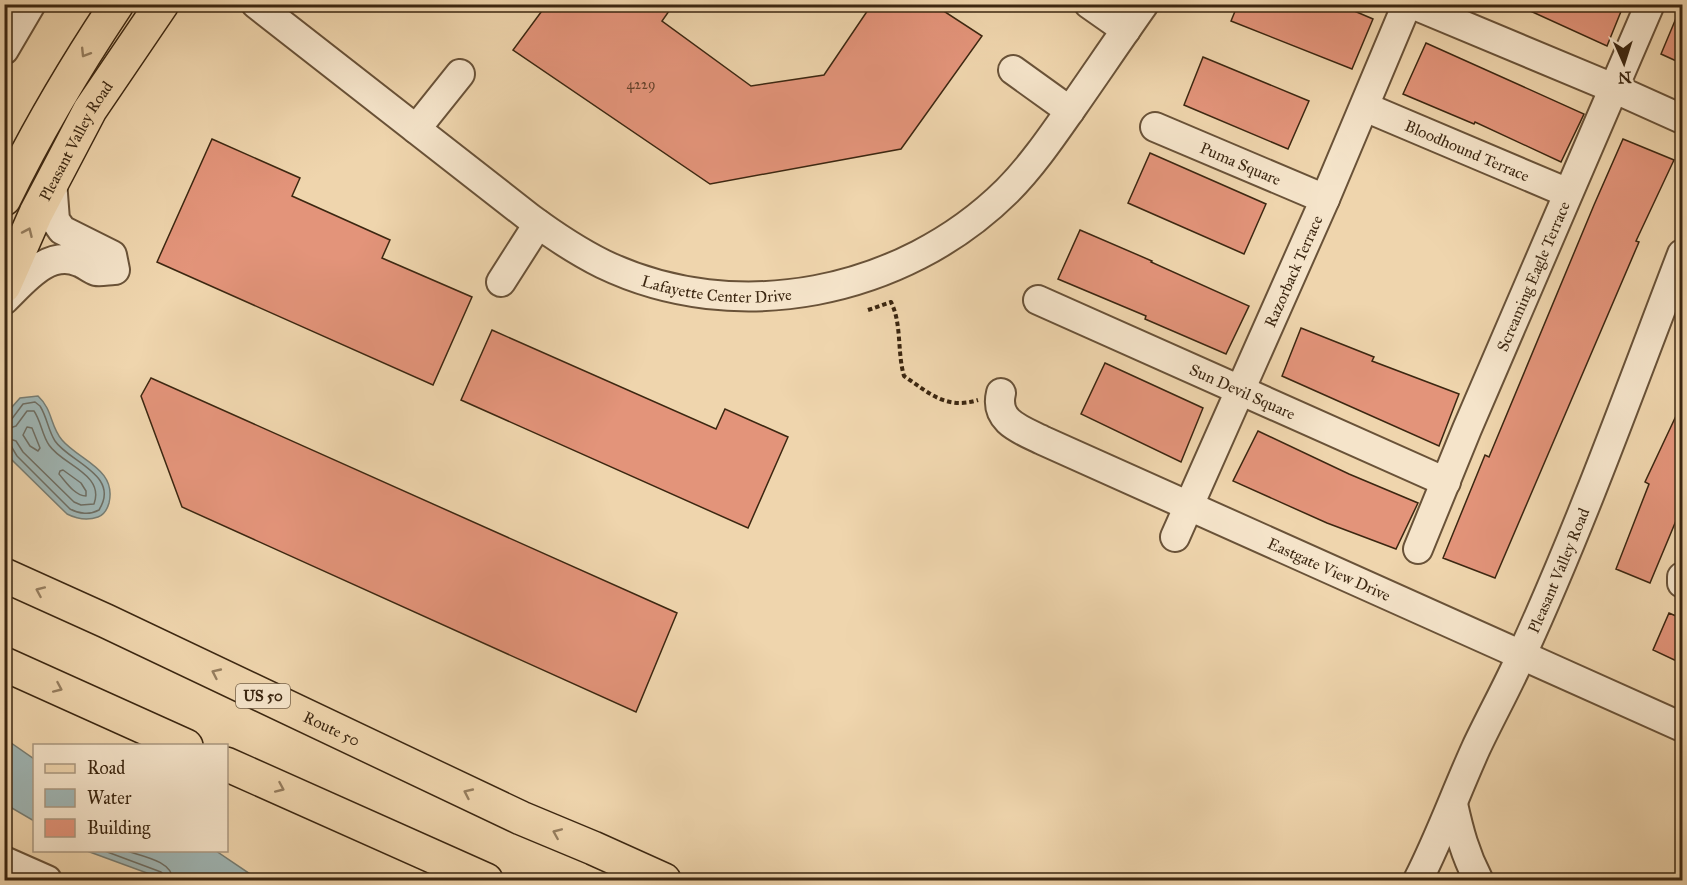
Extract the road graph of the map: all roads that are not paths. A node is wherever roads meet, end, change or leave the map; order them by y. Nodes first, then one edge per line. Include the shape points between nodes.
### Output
1 (31, 4) edge
2 (117, 4) edge
3 (162, 4) edge
4 (256, 4) edge
5 (1089, 4) edge
6 (1144, 4) edge
7 (1407, 4) edge
8 (1412, 4) edge
9 (1650, 4) edge
10 (1126, 30) junction
11 (4, 50) edge
12 (1013, 70) dead end
13 (460, 74) dead end
14 (1613, 88) junction
15 (1365, 108) junction
16 (1070, 111) junction
17 (1683, 119) edge
18 (1155, 127) dead end
19 (416, 129) junction
20 (52, 181) junction
21 (1569, 193) junction
22 (4, 199) edge
23 (1325, 199) junction
24 (538, 224) junction
25 (1683, 254) edge
26 (501, 282) dead end
27 (4, 286) edge
28 (4, 300) edge
29 (1038, 300) dead end
30 (1239, 390) junction
31 (1001, 393) road end
32 (1446, 482) junction
33 (1189, 506) junction
34 (1175, 537) dead end
35 (1418, 549) dead end
36 (4, 575) edge
37 (1683, 577) edge
38 (1683, 583) edge
39 (1522, 654) junction
40 (4, 664) edge
41 (1683, 727) edge
42 (182, 744) edge
43 (228, 765) edge
44 (1454, 804) junction
45 (4, 861) edge
46 (47, 880) edge
47 (486, 880) edge
48 (664, 880) edge
49 (1418, 880) edge
50 (1474, 880) edge

1 - 11 street
2 -> 22 main road via 52,107
3 - 20 main road, Pleasant Valley Road via 90,110
4 - 19 street, Lafayette Center Drive
5 - 10 street
6 - 10 street, Lafayette Center Drive
7 - 15 street, Razorback Terrace
8 - 14 street
9 - 14 street, Screaming Eagle Terrace
10 - 16 street, Lafayette Center Drive
12 - 16 street
13 - 19 street
14 - 17 street
14 - 21 street, Screaming Eagle Terrace
15 - 21 street, Bloodhound Terrace
15 - 23 street, Razorback Terrace
16 - 24 street, Lafayette Center Drive via 1007,191 950,238 868,278 833,288 761,296 671,287 604,264
18 - 23 street, Puma Square
19 - 24 street, Lafayette Center Drive
27 -> 20 main road, Pleasant Valley Road
20 - 28 street via 55,220 62,230 112,255 115,270 95,271 78,261 54,261 41,265
21 - 32 street, Screaming Eagle Terrace
23 - 30 street, Razorback Terrace
24 - 26 street
25 - 39 street, Pleasant Valley Road
29 - 30 street, Sun Devil Square
30 - 32 street, Sun Devil Square
30 - 33 street, Razorback Terrace
31 - 33 street, Eastgate View Drive via 998,405 1002,415 1020,429
32 - 35 street, Screaming Eagle Terrace
33 - 34 street, Razorback Terrace
33 - 39 street, Eastgate View Drive
48 -> 36 main road, Route 50 / US 50 via 521,818
37 - 38 street
39 - 41 street, Eastgate View Drive
39 - 44 street, Pleasant Valley Road via 1476,747
40 -> 42 main road
43 -> 47 main road
44 - 49 street, Pleasant Valley Road
44 - 50 street
45 - 46 street

